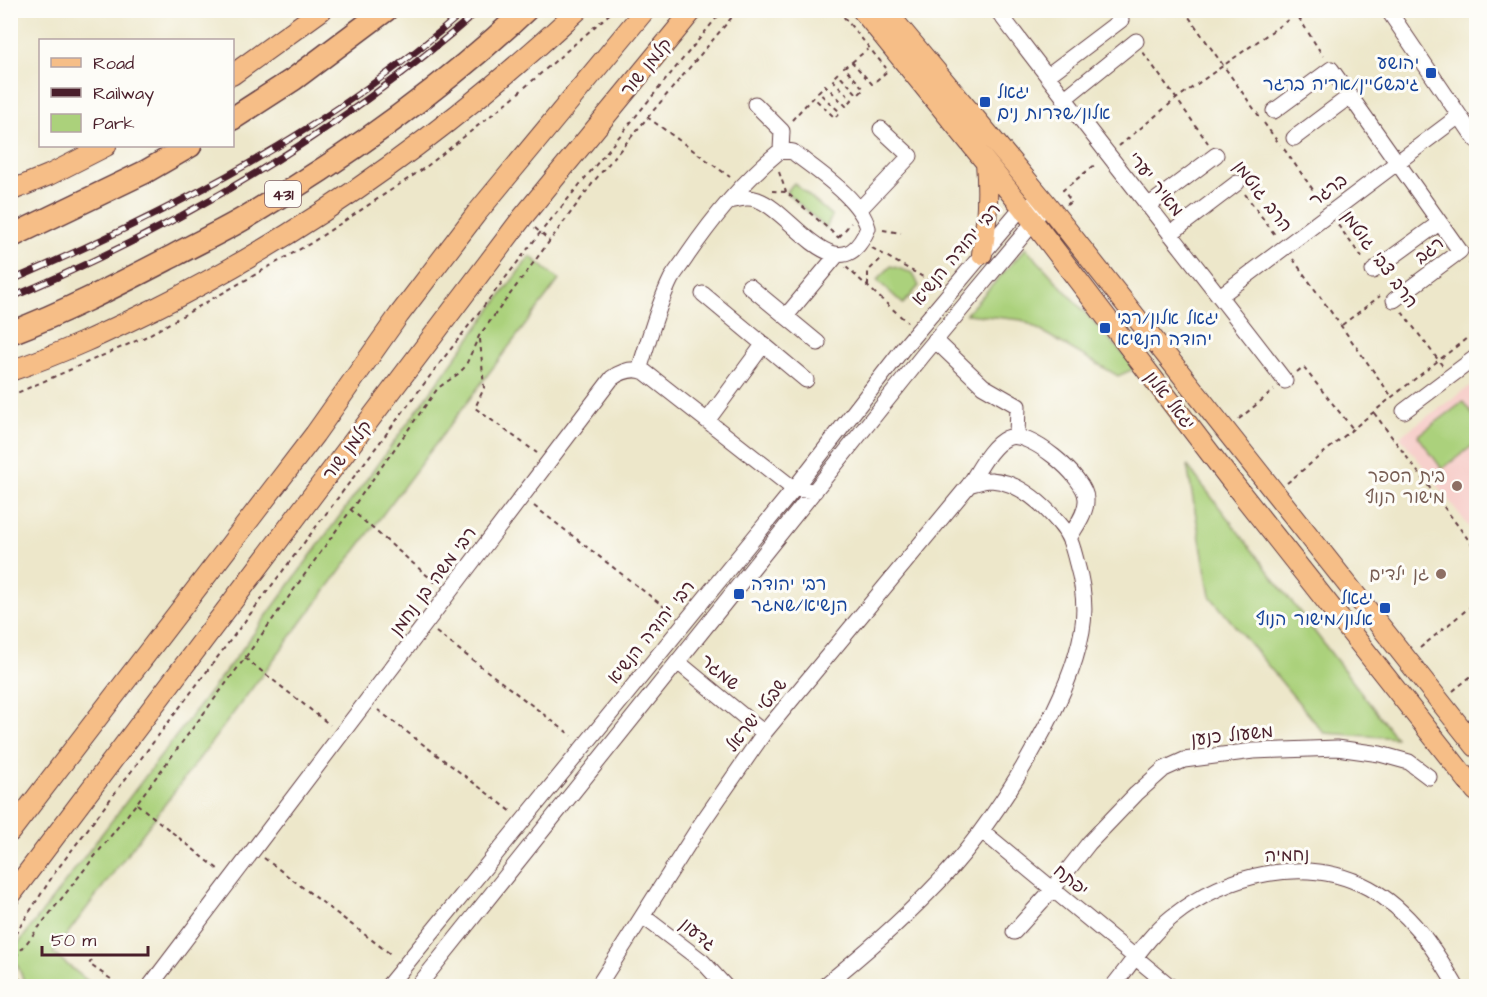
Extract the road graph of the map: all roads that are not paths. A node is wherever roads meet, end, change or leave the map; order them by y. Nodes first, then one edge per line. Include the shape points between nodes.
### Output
1 (322, 10) edge
2 (386, 10) edge
3 (526, 10) edge
4 (578, 10) edge
5 (645, 10) edge
6 (693, 10) edge
7 (862, 10) edge
8 (885, 10) edge
9 (997, 10) edge
10 (1388, 10) edge
11 (1121, 20) dead end
12 (1136, 41) road end
13 (234, 74) edge
14 (1047, 76) junction
15 (1350, 96) junction
16 (1064, 99) junction
17 (755, 104) dead end
18 (1274, 111) dead end
19 (1459, 116) junction
20 (234, 118) edge
21 (881, 129) dead end
22 (1294, 138) dead end
23 (1476, 140) edge
24 (104, 147) edge
25 (188, 147) edge
26 (777, 153) junction
27 (1216, 155) road end
28 (986, 163) junction
29 (1396, 163) junction
30 (758, 171) junction
31 (1237, 183) road end
32 (10, 191) edge
33 (760, 200) junction
34 (730, 201) junction
35 (1045, 202) junction
36 (1148, 206) junction
37 (860, 209) junction
38 (1028, 215) junction
39 (1439, 223) junction
40 (1170, 234) junction
41 (10, 237) edge
42 (982, 254) junction
43 (837, 255) junction
44 (1373, 271) road end
45 (749, 286) dead end
46 (703, 294) dead end
47 (1220, 296) junction
48 (1391, 296) road end
49 (786, 316) junction
50 (10, 333) edge
51 (935, 340) junction
52 (818, 343) dead end
53 (763, 345) junction
54 (1476, 357) edge
55 (639, 369) junction
56 (10, 371) edge
57 (806, 380) dead end
58 (1285, 381) road end
59 (1404, 411) dead end
60 (707, 421) junction
61 (1017, 435) junction
62 (969, 485) junction
63 (794, 489) junction
64 (815, 491) junction
65 (799, 511) junction
66 (1070, 537) junction
67 (679, 663) junction
68 (764, 733) junction
69 (1476, 747) edge
70 (1429, 777) dead end
71 (1476, 791) edge
72 (982, 831) junction
73 (10, 832) edge
74 (1052, 890) junction
75 (10, 896) edge
76 (644, 917) junction
77 (1014, 932) dead end
78 (1136, 957) junction
79 (150, 987) edge
80 (388, 987) edge
81 (418, 987) edge
82 (598, 987) edge
83 (725, 987) edge
84 (824, 987) edge
85 (1113, 987) edge
86 (1170, 987) edge
87 (1456, 987) edge

1 - 13 main road
2 - 20 highway via 294,79
3 - 50 highway, 431 via 443,81 369,137 266,205 103,293
4 - 56 main road via 440,128 290,233 227,271 104,334
5 - 73 main road, קלמן שור via 476,214 308,444
6 - 75 main road, קלמן שור via 522,218
7 - 28 main road, יגאל אלון
8 - 35 main road, יגאל אלון
9 - 14 street, מאיר יערי
10 - 19 street
11 - 14 street
12 - 16 street
14 - 16 street, מאיר יערי
15 - 18 street, רגב via 1331,69
15 - 22 street
15 - 29 street, רגב
16 - 36 street, מאיר יערי
17 - 26 street via 782,131
19 - 23 street
19 - 29 street, ברגר
21 - 37 street via 910,156
24 - 32 main road
25 - 41 highway
26 - 30 street
26 - 37 street via 793,152
27 - 36 street
28 - 38 main road, יגאל אלון
28 - 42 main road via 988,217
29 - 39 street, רגב
29 - 47 street, ברגר
30 - 33 street via 755,189
30 - 34 street
31 - 40 street
33 - 34 street via 746,197
33 - 43 street via 819,248
34 - 55 street via 671,279
35 - 38 street, רבי יהודה הנשיא
35 - 69 main road, יגאל אלון
36 - 40 street, מאיר יערי
37 - 43 street via 865,234 851,251
38 - 42 street, רבי יהודה הנשיא
38 - 51 street
38 - 71 main road, יגאל אלון
39 - 44 street, רגב
39 - 48 street, רגב via 1460,251
40 - 47 street, מאיר יערי
42 - 63 street, רבי יהודה הנשיא
43 - 49 street
45 - 49 street
46 - 53 street
47 - 58 street, מאיר יערי
49 - 52 street
51 - 61 street via 983,386 1017,406
51 - 64 street
53 - 57 street
53 - 60 street
54 - 59 street
55 - 60 street
55 - 79 street, רבי משה בן נחמן via 612,378
60 - 63 street
61 - 62 street, שבטי ישראל via 1000,443
61 - 66 street via 1060,460 1084,490 1081,518
62 - 66 street via 991,480 1017,487 1038,500
62 - 68 street, שבטי ישראל
63 - 64 street
63 - 65 street
63 - 80 street, רבי יהודה הנשיא
64 - 65 street
65 - 67 street
66 - 72 street via 1083,585 1082,631 1068,680 1016,782
67 - 68 street, שמגר
67 - 81 street
68 - 76 street, שבטי ישראל
70 - 74 street, משעול כנען via 1410,762 1337,748 1253,751 1184,760 1164,769 1136,794 1089,843
72 - 74 street, יפתח
72 - 84 street via 931,891
74 - 77 street, משעול כנען
74 - 78 street, יפתח
76 - 82 street, שבטי ישראל
76 - 83 street, גדעון via 703,962
78 - 85 street, נחמיה
78 - 86 street, יפתח
78 - 87 street, נחמיה via 1172,917 1219,888 1263,874 1302,871 1340,877 1385,899 1424,936

